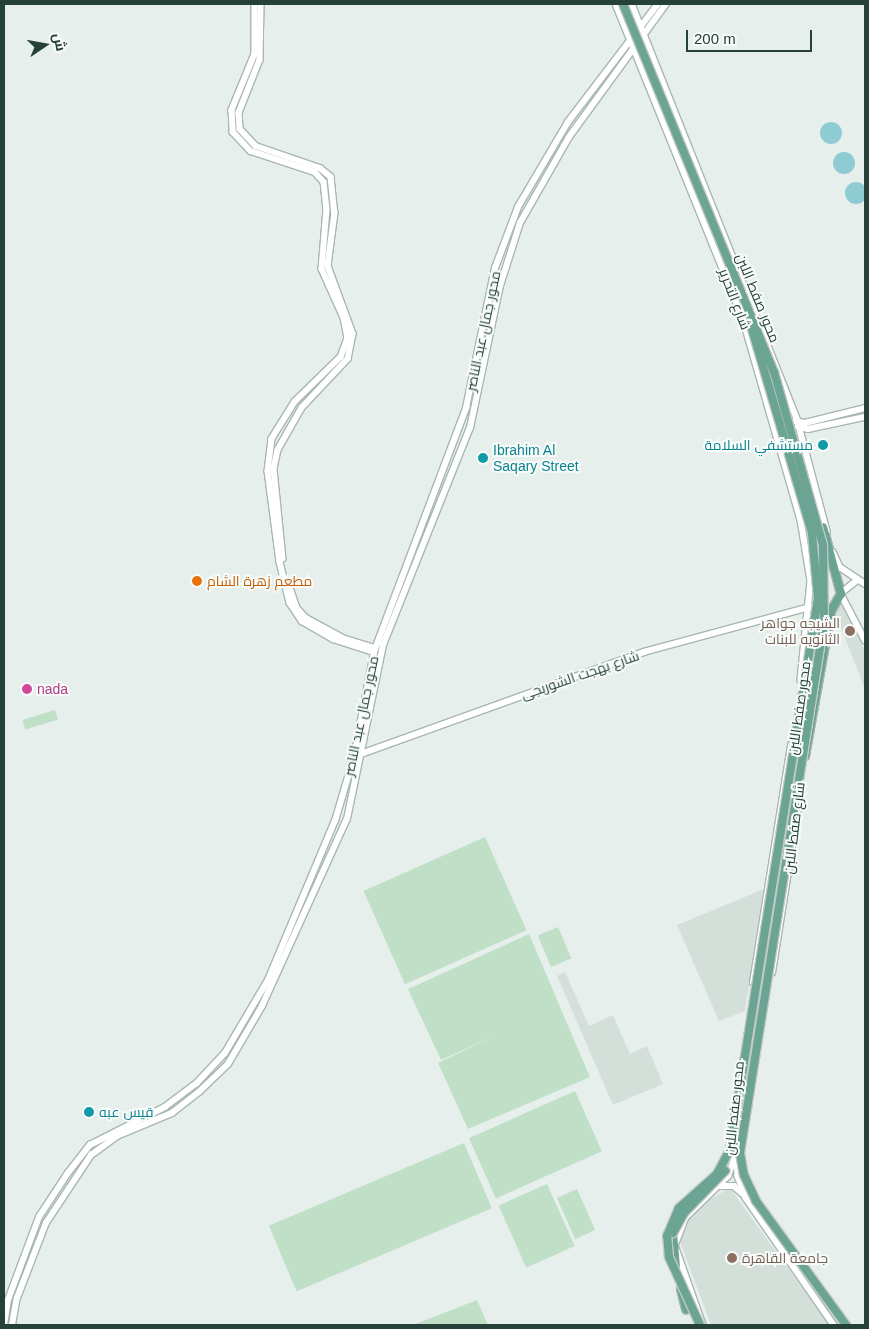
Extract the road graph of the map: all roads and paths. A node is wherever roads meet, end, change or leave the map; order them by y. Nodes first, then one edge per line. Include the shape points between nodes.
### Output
1 (255, 4) edge
2 (260, 4) edge
3 (616, 4) edge
4 (622, 4) edge
5 (632, 4) edge
6 (658, 4) edge
7 (666, 4) edge
8 (641, 28) junction
9 (644, 36) junction
10 (630, 42) junction
11 (634, 49) junction
12 (239, 112) junction
13 (232, 113) junction
14 (333, 185) junction
15 (326, 186) junction
16 (865, 408) edge
17 (769, 410) junction
18 (865, 417) edge
19 (831, 421) junction
20 (796, 425) junction
21 (819, 502) junction
22 (856, 579) junction
23 (865, 584) edge
24 (841, 594) junction
25 (810, 607) junction
26 (865, 640) edge
27 (374, 650) junction
28 (363, 753) junction
29 (805, 756) junction
30 (354, 757) junction
31 (754, 1008) junction
32 (737, 1152) junction
33 (728, 1157) junction
34 (704, 1186) dead end
35 (720, 1186) junction
36 (746, 1198) junction
37 (675, 1236) junction
38 (29, 1242) junction
39 (37, 1246) junction
40 (686, 1309) dead end
41 (4, 1325) edge
42 (12, 1325) edge
43 (701, 1325) edge
44 (834, 1325) edge
45 (846, 1325) edge

1 - 13 street via 254,60
2 - 12 street via 260,60
3 - 10 street, شارع التحرير
4 - 20 main road, محور صفط اللبن, bridge
4 - 31 main road, محور صفط اللبن, bridge via 744,304 816,556 817,618
5 - 8 street, شارع التحرير
6 - 8 street, محور جمال عبد الناصر
7 - 9 street, محور جمال عبد الناصر
8 - 9 street, شارع التحرير
8 - 10 street, محور جمال عبد الناصر
9 - 11 street, محور جمال عبد الناصر
9 - 20 street, شارع التحرير
10 - 11 street, شارع التحرير
10 - 27 street, محور جمال عبد الناصر via 568,122 518,207 495,268 464,415
11 - 17 street, شارع التحرير via 743,318
11 - 28 street, محور جمال عبد الناصر via 569,137 520,223 500,286 470,428 383,645
12 - 13 street
12 - 14 street via 240,129 251,143 325,170
13 - 15 street via 235,135 247,148 315,172
14 - 15 street
14 - 27 street via 335,212 328,266 352,325 353,347 344,364 292,422 278,450 275,482 284,561 297,608 323,629
15 - 27 street via 322,270 344,318 347,346 341,357 285,416 272,439 268,471 280,562 292,610 317,631
16 - 19 street
17 - 20 street via 781,407
17 - 25 street, شارع التحرير via 806,540
18 - 19 street
19 - 20 street
20 - 21 street, شارع التحرير
20 - 24 main road, bridge
20 - 29 main road, محور صفط اللبن, bridge via 826,568 825,613
21 - 22 street, شارع التحرير via 836,562
21 - 32 street, شارع صفط اللبن via 816,526 822,570 821,613 794,843 744,1134
22 - 23 street, شارع التحرير
22 - 24 street
24 - 26 street
24 - 29 main road, bridge via 832,605
25 - 28 street, شارع بهجت الشوربجى via 644,652
25 - 31 street, شارع التحرير, bridge via 753,982
27 - 30 street, محور جمال عبد الناصر
28 - 30 street, شارع بهجت الشوربجى
28 - 39 street, محور جمال عبد الناصر via 338,845 262,1006 228,1064 172,1113 118,1136 91,1155 53,1208
29 - 45 main road, محور صفط اللبن, bridge via 753,1052 740,1153 744,1175 756,1201
30 - 38 street, محور جمال عبد الناصر via 335,821 268,980 225,1053 173,1103 90,1145 47,1201
31 - 33 main road, محور صفط اللبن, bridge
32 - 35 street, شارع صفط اللبن via 728,1176
32 - 36 street, شارع صفط اللبن via 738,1176
33 - 37 main road, bridge via 721,1177 684,1213
33 - 43 main road, محور صفط اللبن, bridge via 712,1179 679,1208 666,1236 669,1258
34 - 35 street
35 - 36 street via 736,1187
35 - 37 street, شارع صفط اللبن via 685,1218
36 - 44 street
37 - 40 main road via 673,1253
37 - 43 street
38 - 39 street
38 - 41 street, محور جمال عبد الناصر via 8,1300
39 - 42 street, محور جمال عبد الناصر via 17,1298

